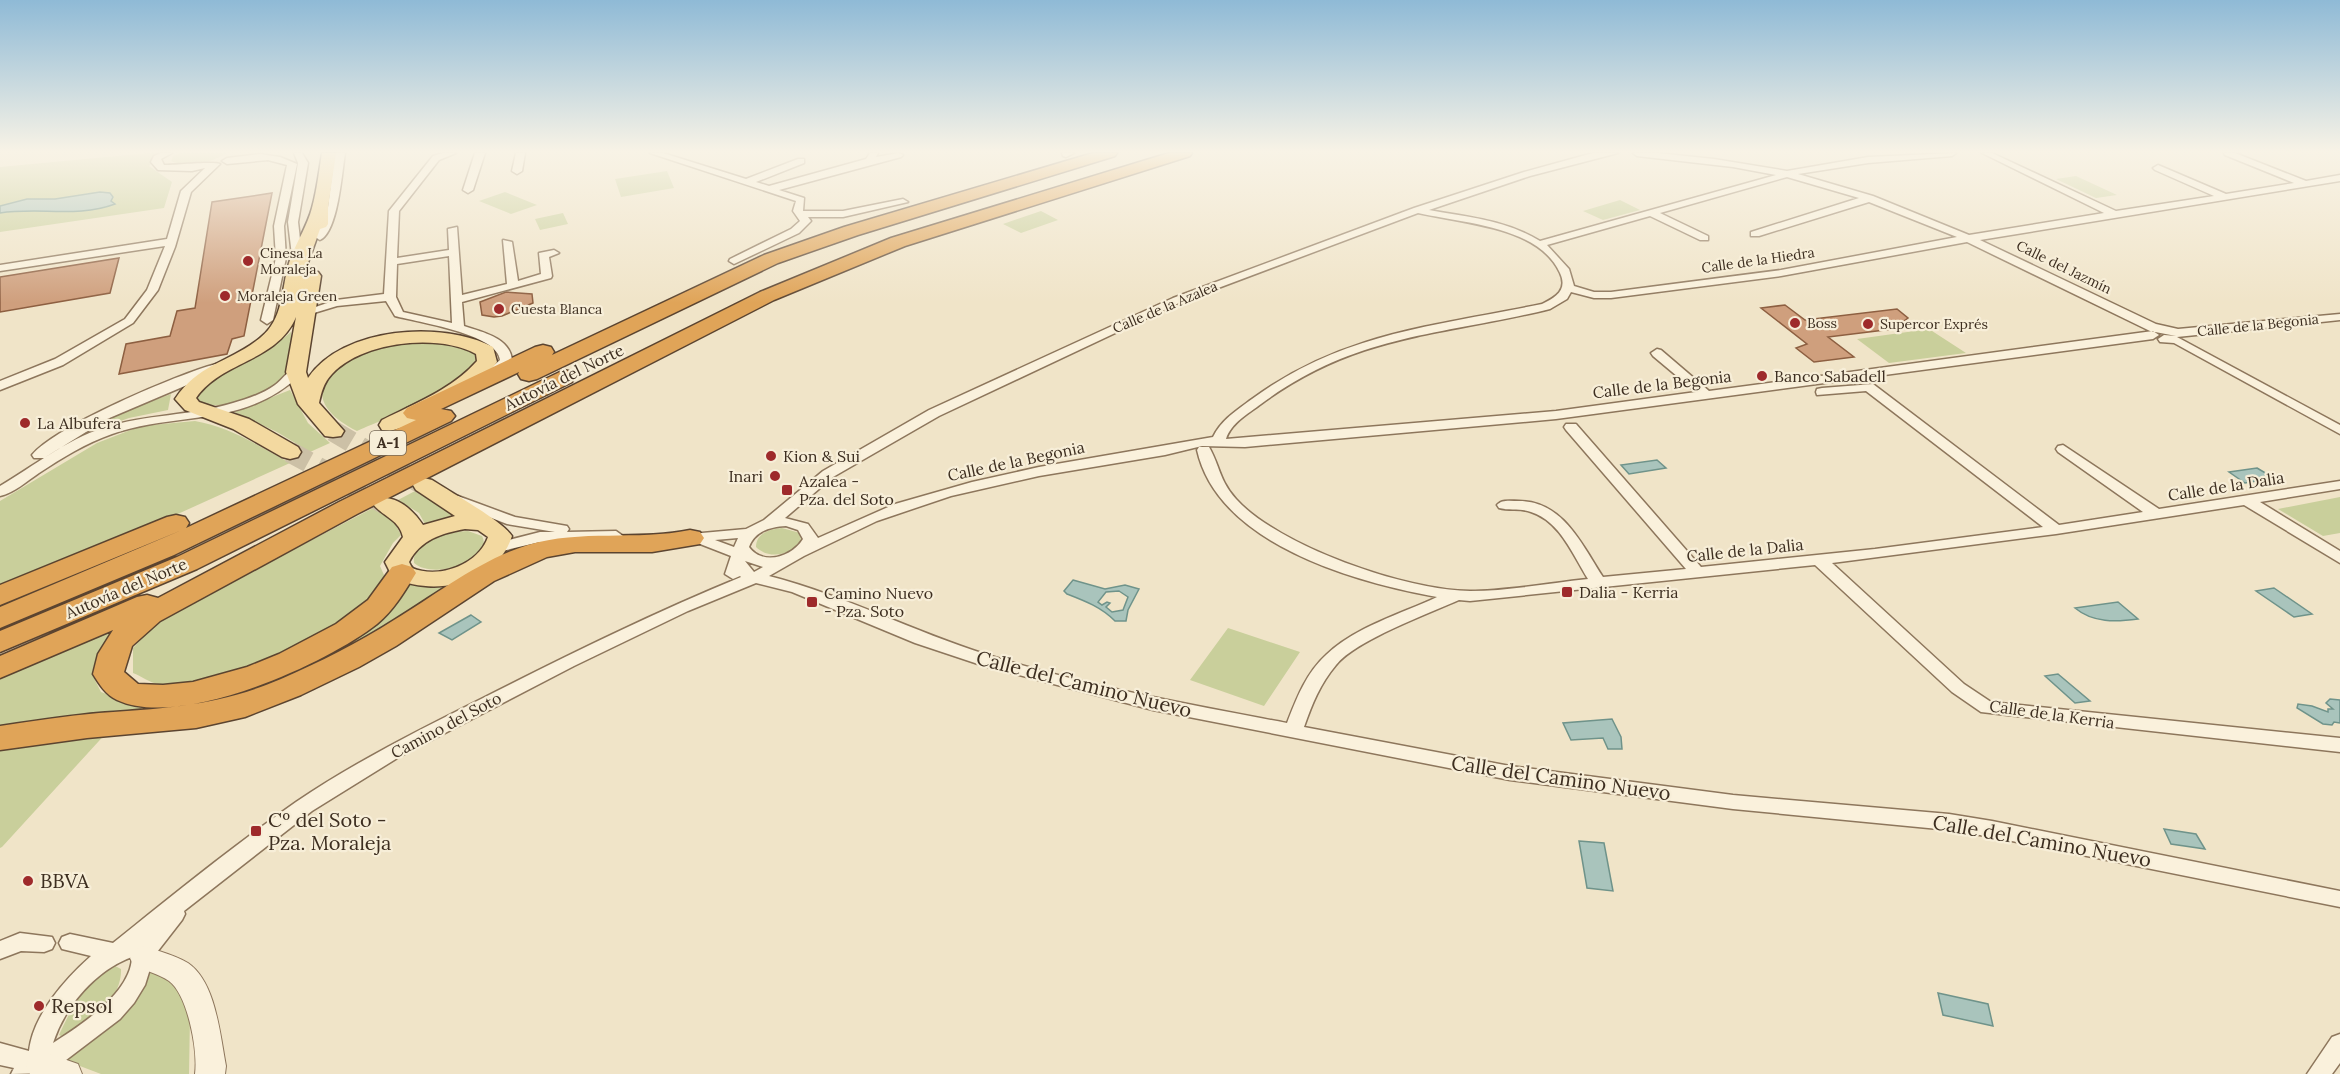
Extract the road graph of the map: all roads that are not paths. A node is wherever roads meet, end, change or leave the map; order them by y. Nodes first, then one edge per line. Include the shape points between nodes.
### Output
1 (183, 203) edge
2 (284, 203) edge
3 (296, 203) edge
4 (321, 203) edge
5 (334, 203) edge
6 (400, 203) edge
7 (800, 203) edge
8 (897, 203) edge
9 (899, 203) edge
10 (910, 203) edge
11 (941, 203) edge
12 (979, 203) edge
13 (1013, 203) edge
14 (1018, 203) edge
15 (1440, 203) joint
16 (1686, 203) edge
17 (1854, 203) edge
18 (1884, 203) edge
19 (2090, 203) edge
20 (2188, 203) edge
21 (320, 208) junction
22 (1418, 210) junction
23 (1651, 213) junction
24 (800, 214) junction
25 (2115, 215) junction
26 (1454, 216) junction
27 (453, 229) dead end
28 (1755, 234) dead end
29 (320, 237) junction
30 (1704, 238) dead end
31 (1971, 238) junction
32 (507, 242) dead end
33 (1540, 244) junction
34 (171, 245) junction
35 (454, 252) junction
36 (554, 253) dead end
37 (734, 261) junction
38 (392, 262) junction
39 (298, 264) junction
40 (780, 264) junction
41 (0, 268) edge
42 (0, 273) edge
43 (513, 286) junction
44 (1568, 288) junction
45 (390, 297) junction
46 (457, 300) junction
47 (304, 313) junction
48 (2340, 317) edge
49 (267, 320) dead end
50 (458, 328) junction
51 (2153, 332) junction
52 (2177, 337) junction
53 (1656, 352) dead end
54 (244, 357) junction
55 (296, 372) junction
56 (462, 385) junction
57 (0, 386) edge
58 (1822, 392) dead end
59 (1708, 396) junction
60 (308, 404) junction
61 (204, 413) junction
62 (390, 425) junction
63 (1571, 427) dead end
64 (2340, 430) edge
65 (333, 431) tunnel mouth
66 (1221, 444) junction
67 (1202, 448) junction
68 (2062, 449) dead end
69 (290, 452) tunnel mouth
70 (0, 484) edge
71 (424, 485) joint
72 (2340, 485) edge
73 (0, 492) edge
74 (2248, 501) junction
75 (385, 504) tunnel mouth
76 (1504, 505) dead end
77 (2157, 515) junction
78 (865, 520) junction
79 (481, 523) junction
80 (768, 524) junction
81 (805, 527) junction
82 (307, 530) junction
83 (2056, 530) junction
84 (751, 533) junction
85 (618, 536) junction
86 (415, 538) junction
87 (690, 538) junction
88 (498, 548) junction
89 (741, 556) junction
90 (794, 556) junction
91 (2340, 558) edge
92 (1819, 560) junction
93 (467, 572) junction
94 (402, 573) junction
95 (1698, 573) junction
96 (754, 578) junction
97 (1400, 584) junction
98 (1599, 584) junction
99 (797, 588) junction
100 (716, 593) junction
101 (1456, 595) junction
102 (0, 596) edge
103 (1415, 614) junction
104 (0, 618) edge
105 (0, 642) edge
106 (345, 660) junction
107 (0, 668) edge
108 (1293, 731) junction
109 (0, 738) edge
110 (2340, 745) edge
111 (2338, 903) edge
112 (44, 943) dead end
113 (70, 943) dead end
114 (0, 950) edge
115 (130, 954) junction
116 (2340, 1044) edge
117 (0, 1054) edge
118 (44, 1071) edge
119 (210, 1074) edge
120 (2319, 1074) edge

1 - 34 street
2 - 49 street via 279,226 281,258
3 - 39 street via 293,222
4 - 21 main road
5 - 29 street
6 - 38 street via 394,211
7 - 24 street
8 - 24 street via 843,214
9 - 37 highway
10 - 40 highway via 786,249
11 - 40 highway, Autovía del Norte / A-1
12 - 40 highway, Autovía del Norte / A-1
13 - 40 highway
14 - 82 highway via 898,242 767,296
15 - 22 street, Calle de la Azalea
15 - 26 street via 1441,211
16 - 23 street
17 - 28 street
18 - 31 street, Calle del Jazmín
19 - 25 street
20 - 25 street, Calle de la Hiedra
21 - 29 main road
21 - 39 main road
22 - 26 street
22 - 80 street, Calle de la Azalea via 1177,300 934,413 828,474
23 - 30 street
23 - 33 street
24 - 37 street via 806,221 795,231
25 - 31 street, Calle de la Hiedra
26 - 33 street via 1489,222
27 - 35 street
29 - 47 main road
31 - 44 street, Calle de la Hiedra via 1781,273 1623,294 1594,295
31 - 51 street, Calle del Jazmín
32 - 43 street
33 - 44 street via 1560,263
34 - 41 street
34 - 42 street
34 - 57 street via 150,293 129,321 59,362
35 - 38 street
35 - 46 street
36 - 43 street via 543,255 547,276
37 - 62 highway
38 - 45 street
39 - 54 main road via 279,332
40 - 104 highway, Autovía del Norte / A-1 via 164,549
40 - 105 highway, Autovía del Norte / A-1 via 718,301 187,563
43 - 46 street
44 - 66 street via 1563,297 1546,307 1401,336 1342,353 1269,391 1221,433
45 - 47 street via 336,303
45 - 50 street via 399,314
46 - 50 street
47 - 55 main road
48 - 52 street, Calle de la Begonia
50 - 56 street via 496,344 504,351 506,361 500,368
51 - 52 street via 2163,339
51 - 59 street, Calle de la Begonia
52 - 64 street
53 - 59 street
54 - 61 main road via 190,388 185,399
54 - 70 street via 104,413 66,435
55 - 60 main road
55 - 61 street via 285,386 261,399
56 - 60 main road via 487,362 486,351 460,338 410,337 380,343 328,365 315,381
56 - 62 main road
58 - 83 street via 1869,387
59 - 66 street, Calle de la Begonia via 1556,416
60 - 65 main road
61 - 69 main road via 241,424
61 - 73 street via 151,419 92,437
62 - 102 highway via 165,528
63 - 95 street
66 - 67 street, Calle de la Begonia via 1216,452
67 - 78 street, Calle de la Begonia via 1058,468 915,501
67 - 97 street, Calle de la Dalia via 1213,477 1253,521 1307,551
68 - 77 street
71 - 79 main road
71 - 85 street via 512,521
72 - 74 street, Calle de la Dalia
74 - 77 street, Calle de la Dalia
74 - 91 street
75 - 86 main road via 414,527
76 - 98 street via 1535,506 1554,517
77 - 83 street, Calle de la Dalia
78 - 81 street, Calle de la Begonia via 832,528
78 - 90 street, Calle de la Begonia
79 - 86 main road via 448,525
79 - 88 main road via 494,528 500,536
80 - 81 street, Calle de la Begonia via 789,522
80 - 84 street, Calle de la Azalea
81 - 90 street via 811,539
82 - 94 highway via 150,614 123,637 111,654 108,674 115,684 135,695 166,696 264,674 368,616 387,597
82 - 107 highway via 79,636
83 - 92 street, Calle de la Dalia
84 - 87 street
84 - 89 street, Camino del Soto
85 - 87 street
85 - 88 street via 540,537
86 - 94 main road via 402,550 397,562
87 - 89 street
87 - 106 highway via 673,543 586,542 536,551 489,573
88 - 93 main road
89 - 90 street via 761,562
89 - 96 street via 743,572
89 - 100 street, Camino del Soto via 726,585
90 - 96 street, Camino del Soto
90 - 99 street via 786,573
92 - 95 street, Calle de la Dalia
92 - 110 street, Calle de la Kerria via 1958,688 1987,708
93 - 94 main road via 441,579 418,579
93 - 106 highway via 422,611
95 - 98 street, Calle de la Dalia
96 - 99 street, Calle del Camino Nuevo
96 - 100 street, Camino del Soto
97 - 101 street, Calle de la Dalia
97 - 103 street via 1412,600
98 - 101 street, Calle de la Dalia
99 - 108 street, Calle del Camino Nuevo via 921,639 987,661 1153,704
100 - 115 street, Camino del Soto via 568,662 393,752 305,806 196,888
101 - 103 street
103 - 108 street via 1363,637 1331,659 1309,690
106 - 109 highway via 251,703 200,715
108 - 111 street, Calle del Camino Nuevo via 1510,773 1699,798 1992,829
112 - 114 street via 20,942
113 - 115 street
115 - 118 street via 137,982 117,1007
115 - 118 street via 97,963 82,977 42,1040
115 - 119 street via 181,974 190,986 199,1003
116 - 120 street
117 - 118 street

